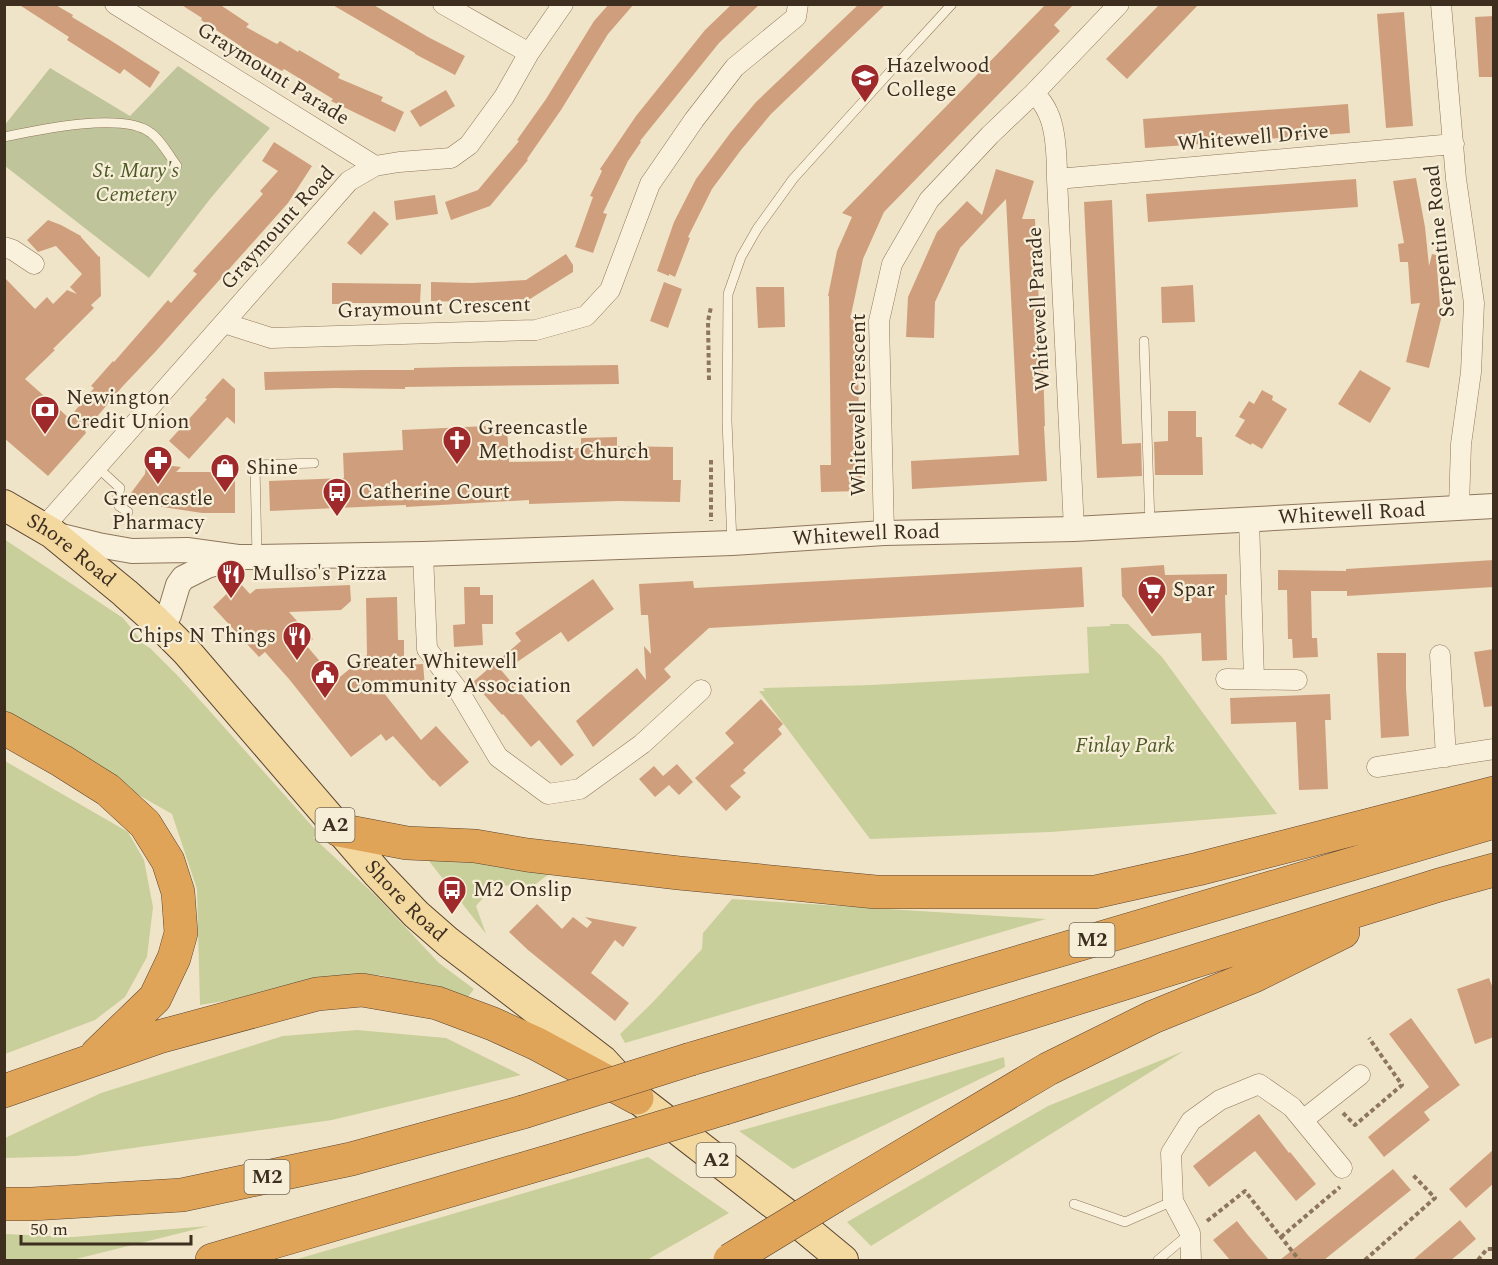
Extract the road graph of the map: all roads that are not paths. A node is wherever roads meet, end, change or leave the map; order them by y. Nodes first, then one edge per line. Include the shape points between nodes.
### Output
1 (115, 4) edge
2 (443, 4) edge
3 (563, 4) edge
4 (798, 4) edge
5 (952, 4) edge
6 (1119, 4) edge
7 (1441, 4) edge
8 (529, 53) junction
9 (1034, 93) junction
10 (4, 137) edge
11 (1454, 144) junction
12 (177, 166) dead end
13 (375, 166) junction
14 (1057, 179) junction
15 (4, 247) edge
16 (34, 264) dead end
17 (224, 323) junction
18 (1144, 341) dead end
19 (314, 463) dead end
20 (97, 467) junction
21 (4, 505) edge
22 (1494, 506) edge
23 (1459, 507) junction
24 (128, 512) dead end
25 (1249, 519) junction
26 (1150, 525) junction
27 (1074, 529) junction
28 (48, 531) junction
29 (884, 533) junction
30 (722, 543) junction
31 (423, 554) junction
32 (247, 557) junction
33 (162, 627) junction
34 (1440, 655) dead end
35 (1226, 679) dead end
36 (1254, 679) junction
37 (1297, 680) dead end
38 (701, 690) dead end
39 (4, 728) edge
40 (1494, 749) edge
41 (1446, 757) junction
42 (1377, 767) dead end
43 (1494, 793) edge
44 (1494, 822) edge
45 (339, 830) junction
46 (1494, 870) edge
47 (1439, 885) junction
48 (89, 1062) junction
49 (1360, 1075) dead end
50 (4, 1091) edge
51 (637, 1098) junction
52 (1303, 1120) junction
53 (1338, 1173) road end
54 (1173, 1201) junction
55 (4, 1204) edge
56 (1074, 1204) dead end
57 (797, 1222) junction
58 (1190, 1233) junction
59 (212, 1260) edge
60 (730, 1260) edge
61 (817, 1260) edge
62 (843, 1260) edge
63 (1158, 1260) edge
64 (1191, 1260) edge

1 - 13 street, Graymount Parade
2 - 8 street
3 - 8 street, Graymount Road
4 - 17 street, Graymount Crescent via 796,17 735,68 656,174 610,290 586,316 536,330 271,338
5 - 30 lane via 793,179 741,257 728,294
6 - 9 street, Whitewell Crescent
7 - 11 street, Serpentine Road
8 - 13 street, Graymount Road via 504,97 469,145 451,158
9 - 14 street, Whitewell Parade via 1050,115
9 - 29 street, Whitewell Crescent via 929,200 892,264 879,321
10 - 12 lane via 109,122 133,125 150,132
11 - 14 street, Whitewell Drive
11 - 23 street, Serpentine Road via 1474,303
13 - 17 street, Graymount Road via 349,181
14 - 27 street, Whitewell Parade
15 - 16 street
17 - 20 street, Graymount Road
18 - 26 lane
19 - 32 lane via 255,465
20 - 24 lane via 120,488 119,507
20 - 28 street, Graymount Road
21 - 28 main road, Shore Road / A2
22 - 23 street, Whitewell Road
23 - 25 street, Whitewell Road
25 - 26 street, Whitewell Road
25 - 36 street
26 - 27 street, Whitewell Road
27 - 29 street, Whitewell Road
28 - 32 street, Whitewell Road via 132,551 188,550
28 - 33 main road, Shore Road / A2
29 - 30 street, Whitewell Road
30 - 31 street, Whitewell Road
31 - 32 street, Whitewell Road
31 - 38 street via 428,649 498,757 548,794 580,789 642,744
32 - 33 street, Whitewell Road via 207,566 183,578
33 - 45 main road, Shore Road / A2
34 - 41 street
35 - 36 street
36 - 37 street
39 - 48 highway via 108,790 145,824 168,861 178,892 181,933 155,998
40 - 41 street
41 - 42 street
43 - 45 highway via 1095,892 876,892 679,873 475,846 407,843
44 - 55 highway, M2, bridge via 523,1112 351,1159 182,1195
45 - 51 main road, Shore Road / A2 via 428,925 603,1061
46 - 47 highway, M2
47 - 59 highway, M2, bridge via 725,1108
47 - 60 highway, bridge via 1254,976 1153,1017 1048,1069
48 - 50 highway
48 - 51 highway via 162,1036 317,994 362,990 437,1004 493,1024
49 - 52 street
51 - 57 main road, Shore Road / A2
52 - 53 street
52 - 54 street via 1292,1107 1259,1084 1221,1100 1191,1121 1171,1153
54 - 56 lane via 1125,1222
54 - 58 street
57 - 61 main road
57 - 62 main road, Shore Road / A2
58 - 63 lane
58 - 64 street

